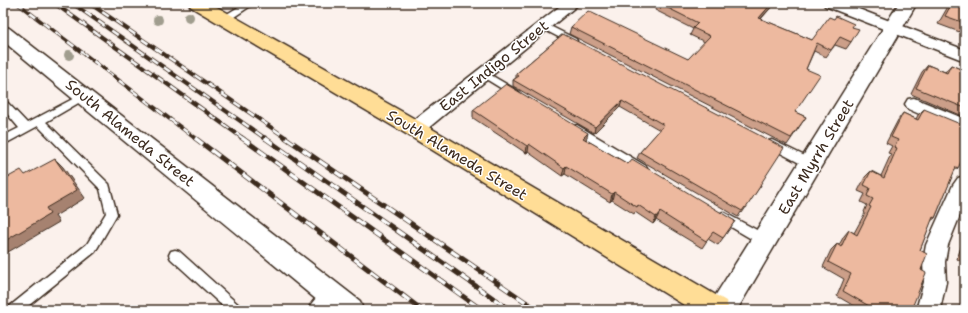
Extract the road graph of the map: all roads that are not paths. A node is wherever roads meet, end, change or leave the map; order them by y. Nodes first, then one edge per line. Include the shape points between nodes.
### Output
1 (197, 3) edge
2 (251, 3) edge
3 (573, 3) edge
4 (830, 3) edge
5 (908, 3) edge
6 (225, 19) junction
7 (544, 26) junction
8 (894, 28) junction
9 (3, 32) edge
10 (579, 44) edge
11 (965, 56) edge
12 (484, 74) junction
13 (84, 96) junction
14 (523, 97) edge
15 (3, 103) edge
16 (914, 104) dead end
17 (39, 121) junction
18 (569, 124) edge
19 (965, 127) edge
20 (26, 129) junction
21 (415, 129) junction
22 (762, 139) edge
23 (3, 141) edge
24 (811, 164) junction
25 (654, 176) edge
26 (965, 184) edge
27 (715, 212) edge
28 (765, 240) junction
29 (175, 255) dead end
30 (330, 293) junction
31 (14, 310) edge
32 (236, 310) edge
33 (314, 310) edge
34 (350, 310) edge
35 (716, 310) edge
36 (722, 310) edge
37 (928, 310) edge

1 - 6 main road, South Alameda Street
2 - 6 lane
3 - 7 street, East Indigo Street
4 - 8 street
5 - 8 street, East Myrrh Street
6 - 21 main road, South Alameda Street
7 - 10 lane
7 - 12 street, East Indigo Street
8 - 11 street
8 - 24 street, East Myrrh Street
9 - 13 street, South Alameda Street
12 - 14 lane
12 - 21 street, East Indigo Street
13 - 17 lane
13 - 30 street, South Alameda Street
15 - 20 lane
16 - 19 street
17 - 20 lane
17 - 31 lane via 105,187 112,214 90,248
18 - 25 lane
20 - 23 lane
21 - 35 main road, South Alameda Street
22 - 24 lane
24 - 28 street, East Myrrh Street
26 - 37 street via 937,246 934,262 935,282
27 - 28 lane
28 - 36 street, East Myrrh Street
29 - 32 lane
30 - 33 lane
30 - 34 street, South Alameda Street

